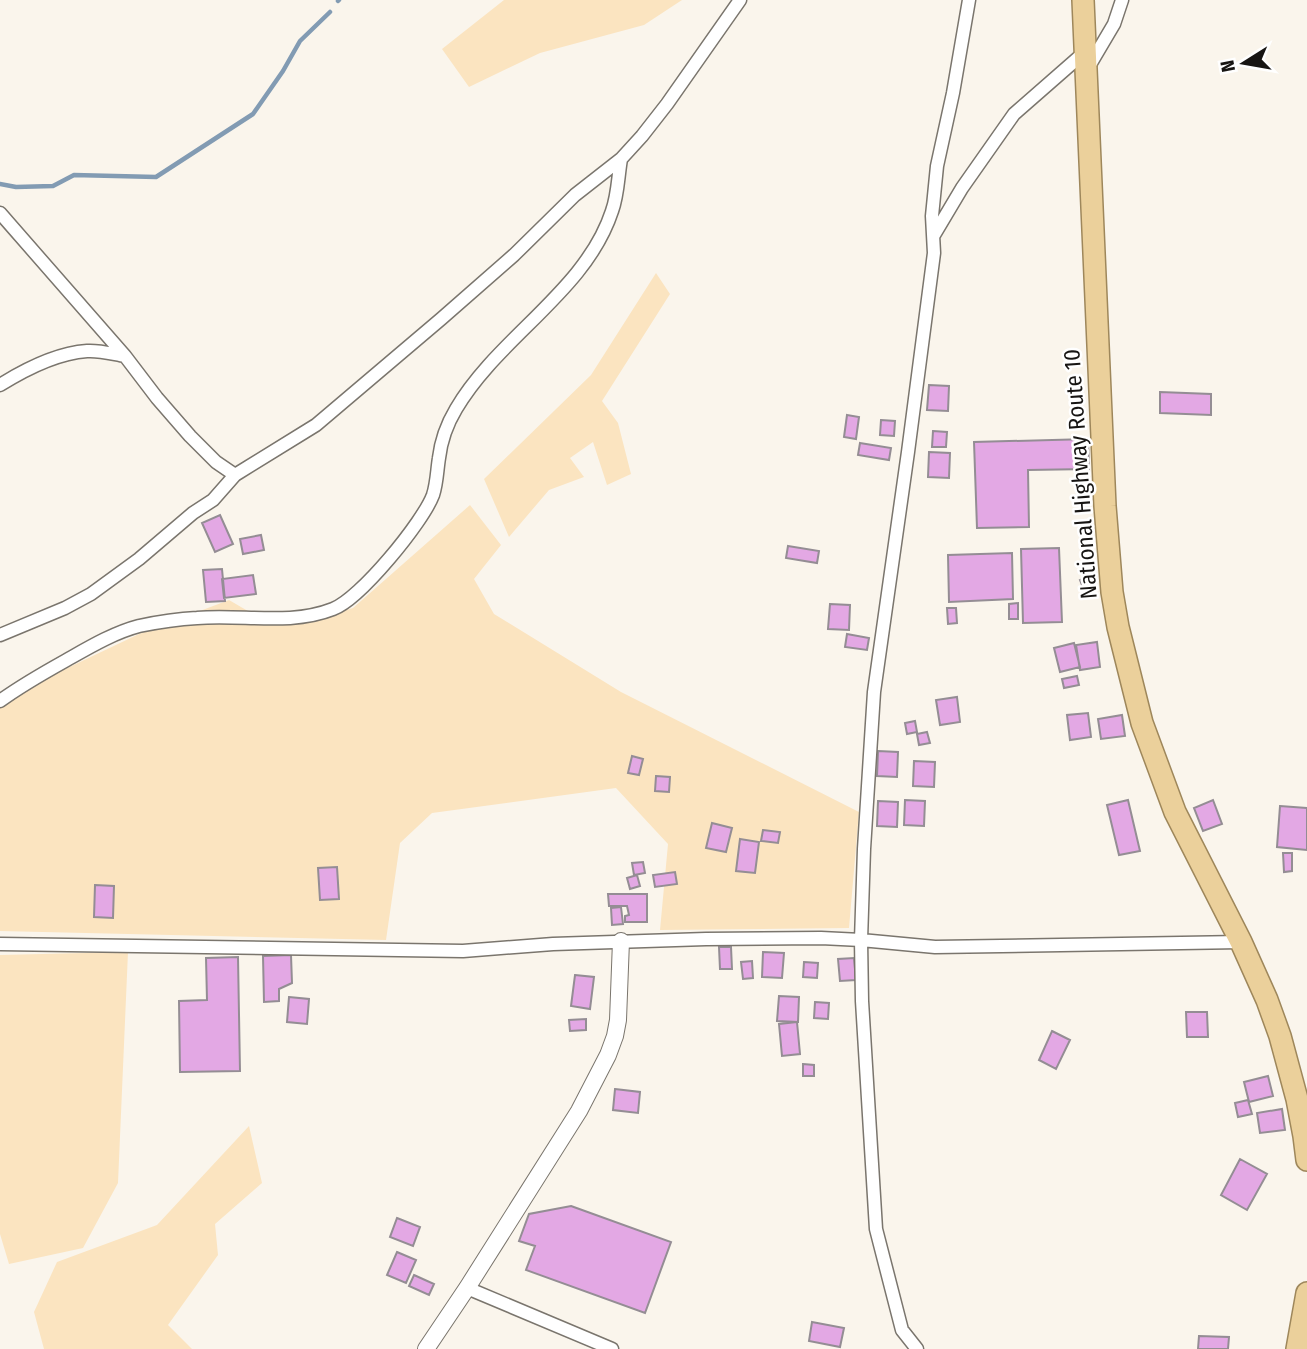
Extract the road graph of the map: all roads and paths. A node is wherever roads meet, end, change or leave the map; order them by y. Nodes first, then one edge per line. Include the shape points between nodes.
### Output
1 (740, 0) edge
2 (969, 0) edge
3 (1083, 0) edge
4 (1122, 0) edge
5 (1086, 61) junction
6 (621, 159) junction
7 (0, 213) edge
8 (934, 236) junction
9 (125, 356) junction
10 (0, 384) edge
11 (235, 475) junction
12 (0, 635) edge
13 (0, 701) edge
14 (861, 940) junction
15 (621, 941) junction
16 (1241, 942) junction
17 (0, 944) edge
18 (1307, 1160) edge
19 (467, 1288) junction
20 (1307, 1293) edge
21 (426, 1349) edge
22 (612, 1349) edge
23 (917, 1349) edge
24 (1297, 1349) edge

1 - 6 street via 667,104
2 - 8 street via 937,166
3 - 5 highway, National Highway Route 10
4 - 5 street via 1114,24
5 - 8 street via 1014,114
5 - 16 highway, National Highway Route 10 via 1105,506 1118,627 1136,705 1163,782
6 - 11 street via 316,425
6 - 13 street via 614,208 600,240 556,296 492,360 456,409 441,443 434,493 424,513 372,577 346,601 334,609 297,618 198,617 139,626 100,642
7 - 9 street
8 - 14 street via 874,692
9 - 10 street via 89,351 65,354
9 - 11 street via 190,436
11 - 12 street via 213,500 91,594
14 - 15 street
14 - 16 street via 935,947
14 - 23 street via 876,1229 902,1330
15 - 17 street via 463,951
15 - 19 street via 618,1020 608,1055 579,1111
16 - 18 highway, National Highway Route 10 via 1280,1036
19 - 21 street
19 - 22 street
20 - 24 highway

